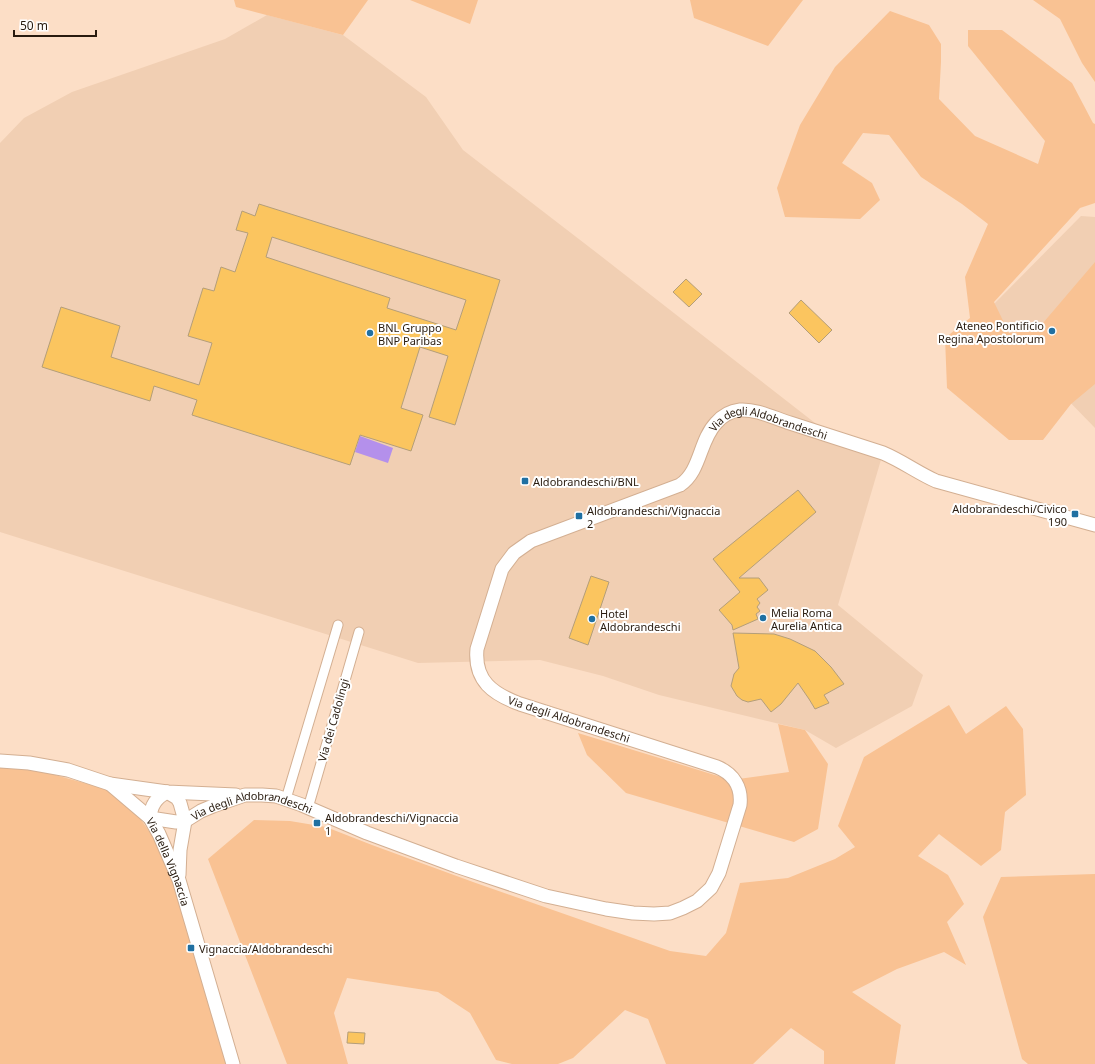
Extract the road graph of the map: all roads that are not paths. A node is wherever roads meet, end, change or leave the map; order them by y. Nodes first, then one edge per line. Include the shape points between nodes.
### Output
1 (1095, 525) edge
2 (338, 625) dead end
3 (359, 632) dead end
4 (0, 761) edge
5 (110, 784) junction
6 (168, 792) junction
7 (245, 795) junction
8 (286, 799) junction
9 (308, 808) junction
10 (150, 818) junction
11 (186, 821) junction
12 (179, 880) junction
13 (233, 1064) edge

1 - 9 street, Via degli Aldobrandeschi via 936,482 883,453 762,414 740,410 729,413 713,427 692,472 680,485 532,541 514,553 502,569 476,653 482,677 491,689 504,698 717,767 734,778 739,790 740,806 719,873 703,896 683,908 661,914 633,913 569,902 456,866
2 - 8 street, Via dei Cadolingi
3 - 9 street, Via dei Cadolingi
4 - 5 street, Via della Vignaccia via 68,770
5 - 6 street
5 - 10 street, Via della Vignaccia
6 - 7 street
6 - 10 street via 154,802
6 - 11 street via 177,798
7 - 8 street, Via degli Aldobrandeschi via 268,795
7 - 11 street, Via degli Aldobrandeschi via 197,813
8 - 9 street, Via degli Aldobrandeschi
10 - 11 street, Via degli Aldobrandeschi
10 - 12 street, Via della Vignaccia
11 - 12 street via 180,850
12 - 13 street, Via della Vignaccia

